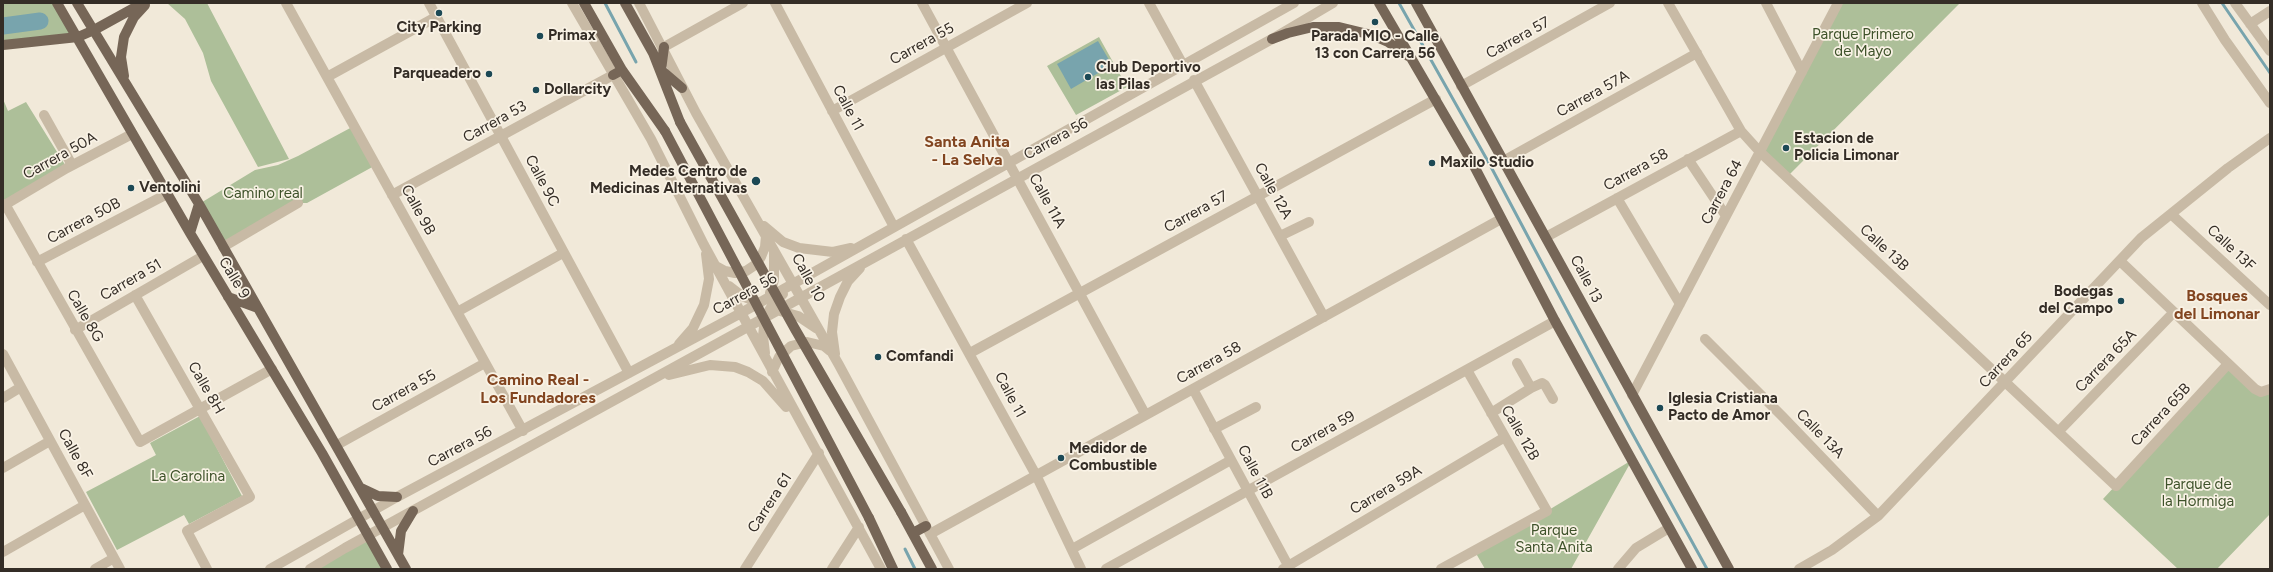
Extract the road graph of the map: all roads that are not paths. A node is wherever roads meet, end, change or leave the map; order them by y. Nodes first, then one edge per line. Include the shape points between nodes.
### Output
1 (57, 3) edge
2 (77, 3) edge
3 (143, 3) edge
4 (147, 3) edge
5 (286, 3) edge
6 (429, 3) edge
7 (572, 3) edge
8 (584, 3) edge
9 (625, 3) edge
10 (639, 3) edge
11 (743, 3) edge
12 (775, 3) edge
13 (922, 3) edge
14 (1027, 3) edge
15 (1149, 3) edge
16 (1294, 3) edge
17 (1333, 3) edge
18 (1380, 3) edge
19 (1610, 3) edge
20 (1668, 3) edge
21 (1766, 3) edge
22 (1838, 3) edge
23 (2202, 3) edge
24 (2235, 3) edge
25 (1420, 6) edge
26 (2270, 11) edge
27 (436, 17) junction
28 (2250, 24) junction
29 (92, 27) junction
30 (76, 33) junction
31 (1272, 39) junction
32 (3, 45) edge
33 (664, 47) junction
34 (946, 48) junction
35 (2270, 52) edge
36 (1697, 53) junction
37 (1411, 58) junction
38 (1183, 65) junction
39 (622, 70) junction
40 (661, 70) junction
41 (1802, 72) junction
42 (612, 75) junction
43 (327, 76) junction
44 (124, 80) junction
45 (1194, 80) junction
46 (1461, 86) junction
47 (682, 88) junction
48 (1436, 99) junction
49 (2270, 103) edge
50 (832, 111) junction
51 (44, 115) dead end
52 (1741, 131) junction
53 (132, 134) junction
54 (502, 136) junction
55 (2270, 138) edge
56 (1760, 152) junction
57 (1688, 159) junction
58 (1503, 161) junction
59 (1009, 163) junction
60 (72, 165) junction
61 (1017, 178) junction
62 (167, 194) junction
63 (392, 195) junction
64 (1258, 195) junction
65 (1617, 198) junction
66 (298, 203) dead end
67 (199, 204) junction
68 (4, 205) edge
69 (2171, 214) junction
70 (755, 216) junction
71 (1726, 216) junction
72 (1501, 219) junction
73 (1309, 222) dead end
74 (894, 227) junction
75 (190, 233) junction
76 (766, 236) junction
77 (1280, 236) junction
78 (876, 237) junction
79 (1546, 237) junction
80 (906, 239) junction
81 (704, 245) junction
82 (223, 247) junction
83 (774, 249) junction
84 (563, 252) junction
85 (203, 256) junction
86 (874, 257) junction
87 (2120, 261) junction
88 (37, 262) junction
89 (716, 266) junction
90 (723, 279) junction
91 (794, 284) junction
92 (1080, 293) junction
93 (135, 295) junction
94 (228, 297) junction
95 (801, 298) junction
96 (1680, 304) junction
97 (2270, 305) edge
98 (768, 307) junction
99 (258, 308) junction
100 (457, 312) junction
101 (2174, 312) junction
102 (741, 313) junction
103 (1324, 317) junction
104 (1555, 321) junction
105 (748, 326) junction
106 (75, 330) junction
107 (820, 332) junction
108 (1705, 339) dead end
109 (830, 350) junction
110 (668, 353) junction
111 (970, 353) junction
112 (3, 354) edge
113 (767, 361) junction
114 (485, 363) junction
115 (1517, 363) dead end
116 (2228, 364) junction
117 (839, 365) junction
118 (272, 369) junction
119 (1467, 370) junction
120 (772, 372) junction
121 (628, 373) junction
122 (650, 381) junction
123 (2006, 382) junction
124 (21, 387) junction
125 (1531, 388) junction
126 (2270, 389) edge
127 (1193, 390) junction
128 (1632, 395) junction
129 (3, 398) edge
130 (1553, 399) dead end
131 (1256, 407) dead end
132 (201, 409) junction
133 (1491, 413) junction
134 (1145, 414) junction
135 (801, 423) junction
136 (1214, 429) junction
137 (523, 431) junction
138 (2059, 431) junction
139 (1505, 437) junction
140 (50, 441) junction
141 (337, 445) junction
142 (819, 453) junction
143 (1231, 460) junction
144 (3, 468) edge
145 (1037, 476) junction
146 (2116, 486) joint
147 (361, 488) junction
148 (1248, 491) junction
149 (398, 497) junction
150 (86, 505) junction
151 (374, 511) junction
152 (413, 512) junction
153 (1878, 516) junction
154 (359, 519) junction
155 (383, 527) junction
156 (859, 527) junction
157 (1669, 528) junction
158 (928, 530) junction
159 (913, 533) junction
160 (368, 535) junction
161 (1072, 549) junction
162 (3, 552) edge
163 (398, 555) junction
164 (114, 558) junction
165 (1287, 568) edge
166 (95, 569) edge
167 (120, 569) edge
168 (207, 569) edge
169 (270, 569) edge
170 (310, 569) edge
171 (387, 569) edge
172 (406, 569) edge
173 (745, 569) edge
174 (832, 569) edge
175 (881, 569) edge
176 (893, 569) edge
177 (932, 569) edge
178 (949, 569) edge
179 (1081, 569) edge
180 (1106, 569) edge
181 (1441, 569) edge
182 (1618, 569) edge
183 (1692, 569) edge
184 (1729, 569) edge
185 (1799, 569) edge

1 - 30 main road, Calle 9
2 - 29 main road, Calle 9
3 - 29 main road
4 - 44 main road via 134,17 124,37 121,57
5 - 43 street, Calle 9B
6 - 27 street, Calle 9C
7 - 42 street
8 - 39 main road
9 - 40 main road
10 - 33 street, Calle 10
11 - 33 street
12 - 50 street, Calle 11
13 - 34 street, Calle 11A
14 - 34 street, Carrera 55
15 - 38 street
16 - 38 street, Carrera 56
17 - 31 street, Carrera 56
18 - 37 main road
19 - 46 street, Carrera 57
20 - 36 street, Calle 13B
21 - 41 street
22 - 41 street, Carrera 64
23 - 49 street
24 - 28 street
25 - 46 main road, Calle 13
26 - 28 street
27 - 43 street
27 - 54 street, Calle 9C
28 - 35 street
29 - 30 main road
29 - 44 main road, Calle 9
30 - 32 main road
30 - 53 main road, Calle 9
31 - 37 main road via 1314,28 1348,29 1384,40
31 - 45 street, Carrera 56
33 - 40 main road
33 - 47 street, Calle 10
34 - 50 street, Carrera 55
34 - 59 street, Calle 11A
36 - 52 street, Calle 13B
36 - 58 street, Carrera 57A
37 - 48 main road
38 - 59 street, Carrera 56
39 - 42 main road
39 - 176 main road, bridge via 665,131 869,518
40 - 47 main road
40 - 159 main road, bridge via 680,122
41 - 56 street, Carrera 64
42 - 54 street, Carrera 53
42 - 81 street via 651,139
43 - 63 street, Calle 9B
44 - 67 main road, Calle 9
45 - 61 street, Carrera 56
45 - 64 street, Calle 12A
46 - 58 main road, Calle 13
47 - 70 street, Calle 10
48 - 64 street, Carrera 57
48 - 72 main road via 1474,164
50 - 74 street, Calle 11
51 - 60 street
52 - 56 street, Calle 13B
52 - 57 street, Carrera 58
53 - 60 street, Carrera 50A
53 - 62 main road, Calle 9
54 - 63 street, Carrera 53
54 - 84 street, Calle 9C
55 - 69 street, Carrera 65
56 - 71 street, Carrera 64
56 - 123 street, Calle 13B
57 - 65 street, Carrera 58
57 - 71 street
58 - 79 main road, Calle 13
59 - 61 street, Calle 11A
59 - 74 street, Carrera 56
60 - 68 street, Carrera 50A
61 - 80 street, Carrera 56
61 - 92 street, Calle 11A
62 - 75 main road, Calle 9
62 - 88 street, Carrera 50B
63 - 100 street, Calle 9B
64 - 77 street, Calle 12A
64 - 92 street, Carrera 57
65 - 79 street, Carrera 58
65 - 96 street
66 - 82 street
67 - 75 main road
67 - 82 main road, Calle 9
68 - 88 street, Calle 8G
69 - 87 street, Carrera 65 via 2141,238
69 - 97 street, Calle 13F
70 - 76 street, Calle 10
70 - 78 street via 783,242 799,248 833,252
71 - 96 street, Carrera 64
72 - 103 street, Carrera 58
72 - 104 main road
73 - 77 street
74 - 78 street, Carrera 56
75 - 85 main road, Calle 9
76 - 83 street, Calle 10
76 - 89 street via 762,257 755,265 735,273
77 - 103 street, Calle 12A
78 - 91 street, Carrera 56
79 - 128 main road, Calle 13
80 - 86 street, Carrera 56
80 - 111 street, Calle 11
81 - 89 street
81 - 110 street via 709,270 704,305 690,332
82 - 99 main road, Calle 9
83 - 91 street, Calle 10
83 - 98 street via 774,280
84 - 100 street
84 - 121 street, Calle 9C
85 - 93 street, Carrera 51
85 - 94 main road, Calle 9
86 - 95 street, Carrera 56
86 - 117 street via 848,281 834,314 832,332
87 - 101 street
87 - 123 street, Carrera 65
88 - 106 street, Calle 8G
89 - 90 street
90 - 98 street via 742,296
90 - 102 street
91 - 95 street, Calle 10
91 - 98 street, Carrera 56
92 - 111 street, Carrera 57
92 - 134 street, Calle 11A
93 - 106 street, Carrera 51
93 - 132 street, Calle 8H
94 - 99 main road
94 - 118 main road, Calle 9
95 - 98 street, Carrera 56
95 - 107 street, Calle 10
96 - 128 street, Carrera 64
98 - 102 street, Carrera 56
98 - 105 street, Carrera 56
98 - 107 street via 798,316
98 - 113 street via 763,336
99 - 141 main road, Calle 9
100 - 114 street, Calle 9B
101 - 116 street
101 - 138 street, Carrera 65A
102 - 105 street
102 - 110 street, Carrera 56
103 - 127 street, Carrera 58
104 - 119 street, Carrera 59
104 - 157 main road
105 - 113 street
105 - 122 street, Carrera 56
106 - 132 street, Calle 8G via 140,442
107 - 109 street, Calle 10
108 - 153 street, Calle 13A
109 - 117 street, Calle 10
109 - 120 street via 807,342 791,346 778,356
110 - 121 street, Carrera 56
111 - 145 street, Calle 11
112 - 124 street, Calle 8F
113 - 120 street
114 - 137 street, Calle 9B
114 - 141 street, Carrera 55
115 - 125 street
116 - 126 street via 2255,389 2262,392
116 - 146 street, Carrera 65B
117 - 158 street, Calle 10
118 - 132 street
118 - 154 main road, Calle 9
119 - 133 street, Calle 12B
119 - 148 street, Carrera 59
120 - 135 street
121 - 137 street, Carrera 56
122 - 135 street via 703,365 735,367 753,374 769,386
122 - 152 street, Carrera 56
123 - 138 street, Calle 13B
123 - 153 street, Carrera 65
124 - 129 street
124 - 140 street, Calle 8F
125 - 130 street via 1545,385
125 - 133 street
127 - 134 street, Carrera 58
127 - 136 street, Calle 11B
128 - 184 main road, Calle 13
131 - 136 street
132 - 168 street, Calle 8H via 250,497 187,531
133 - 139 street, Calle 12B
134 - 145 street, Carrera 58
135 - 142 street
136 - 143 street, Calle 11B
137 - 149 street, Carrera 56
138 - 146 street, Calle 13B
139 - 165 street, Carrera 59A
139 - 181 street, Calle 12B via 1547,511
140 - 144 street
140 - 150 street, Calle 8F
141 - 147 main road, Calle 9
142 - 156 street
142 - 173 street, Carrera 61
143 - 148 street, Calle 11B
143 - 161 street
145 - 158 street, Carrera 58
145 - 161 street, Calle 11
147 - 149 main road via 378,496
147 - 151 main road, Calle 9
148 - 165 street, Calle 11B
148 - 180 street, Carrera 59
149 - 151 street, Carrera 56
150 - 162 street
150 - 164 street, Calle 8F
151 - 154 street, Carrera 56
151 - 155 main road, Calle 9
152 - 155 street, Carrera 56
152 - 163 main road via 400,531
153 - 185 street, Carrera 65 via 1832,550
154 - 160 main road, Calle 9
154 - 169 street, Carrera 56
155 - 160 street, Carrera 56
155 - 163 main road, Calle 9
156 - 174 street
156 - 175 street
157 - 182 street via 1636,548
157 - 183 main road
158 - 159 main road
158 - 178 street, Calle 10
159 - 177 main road
160 - 170 street, Carrera 56
160 - 171 main road, Calle 9
161 - 179 street, Calle 11
163 - 172 main road, Calle 9
164 - 166 street
164 - 167 street, Calle 8F

